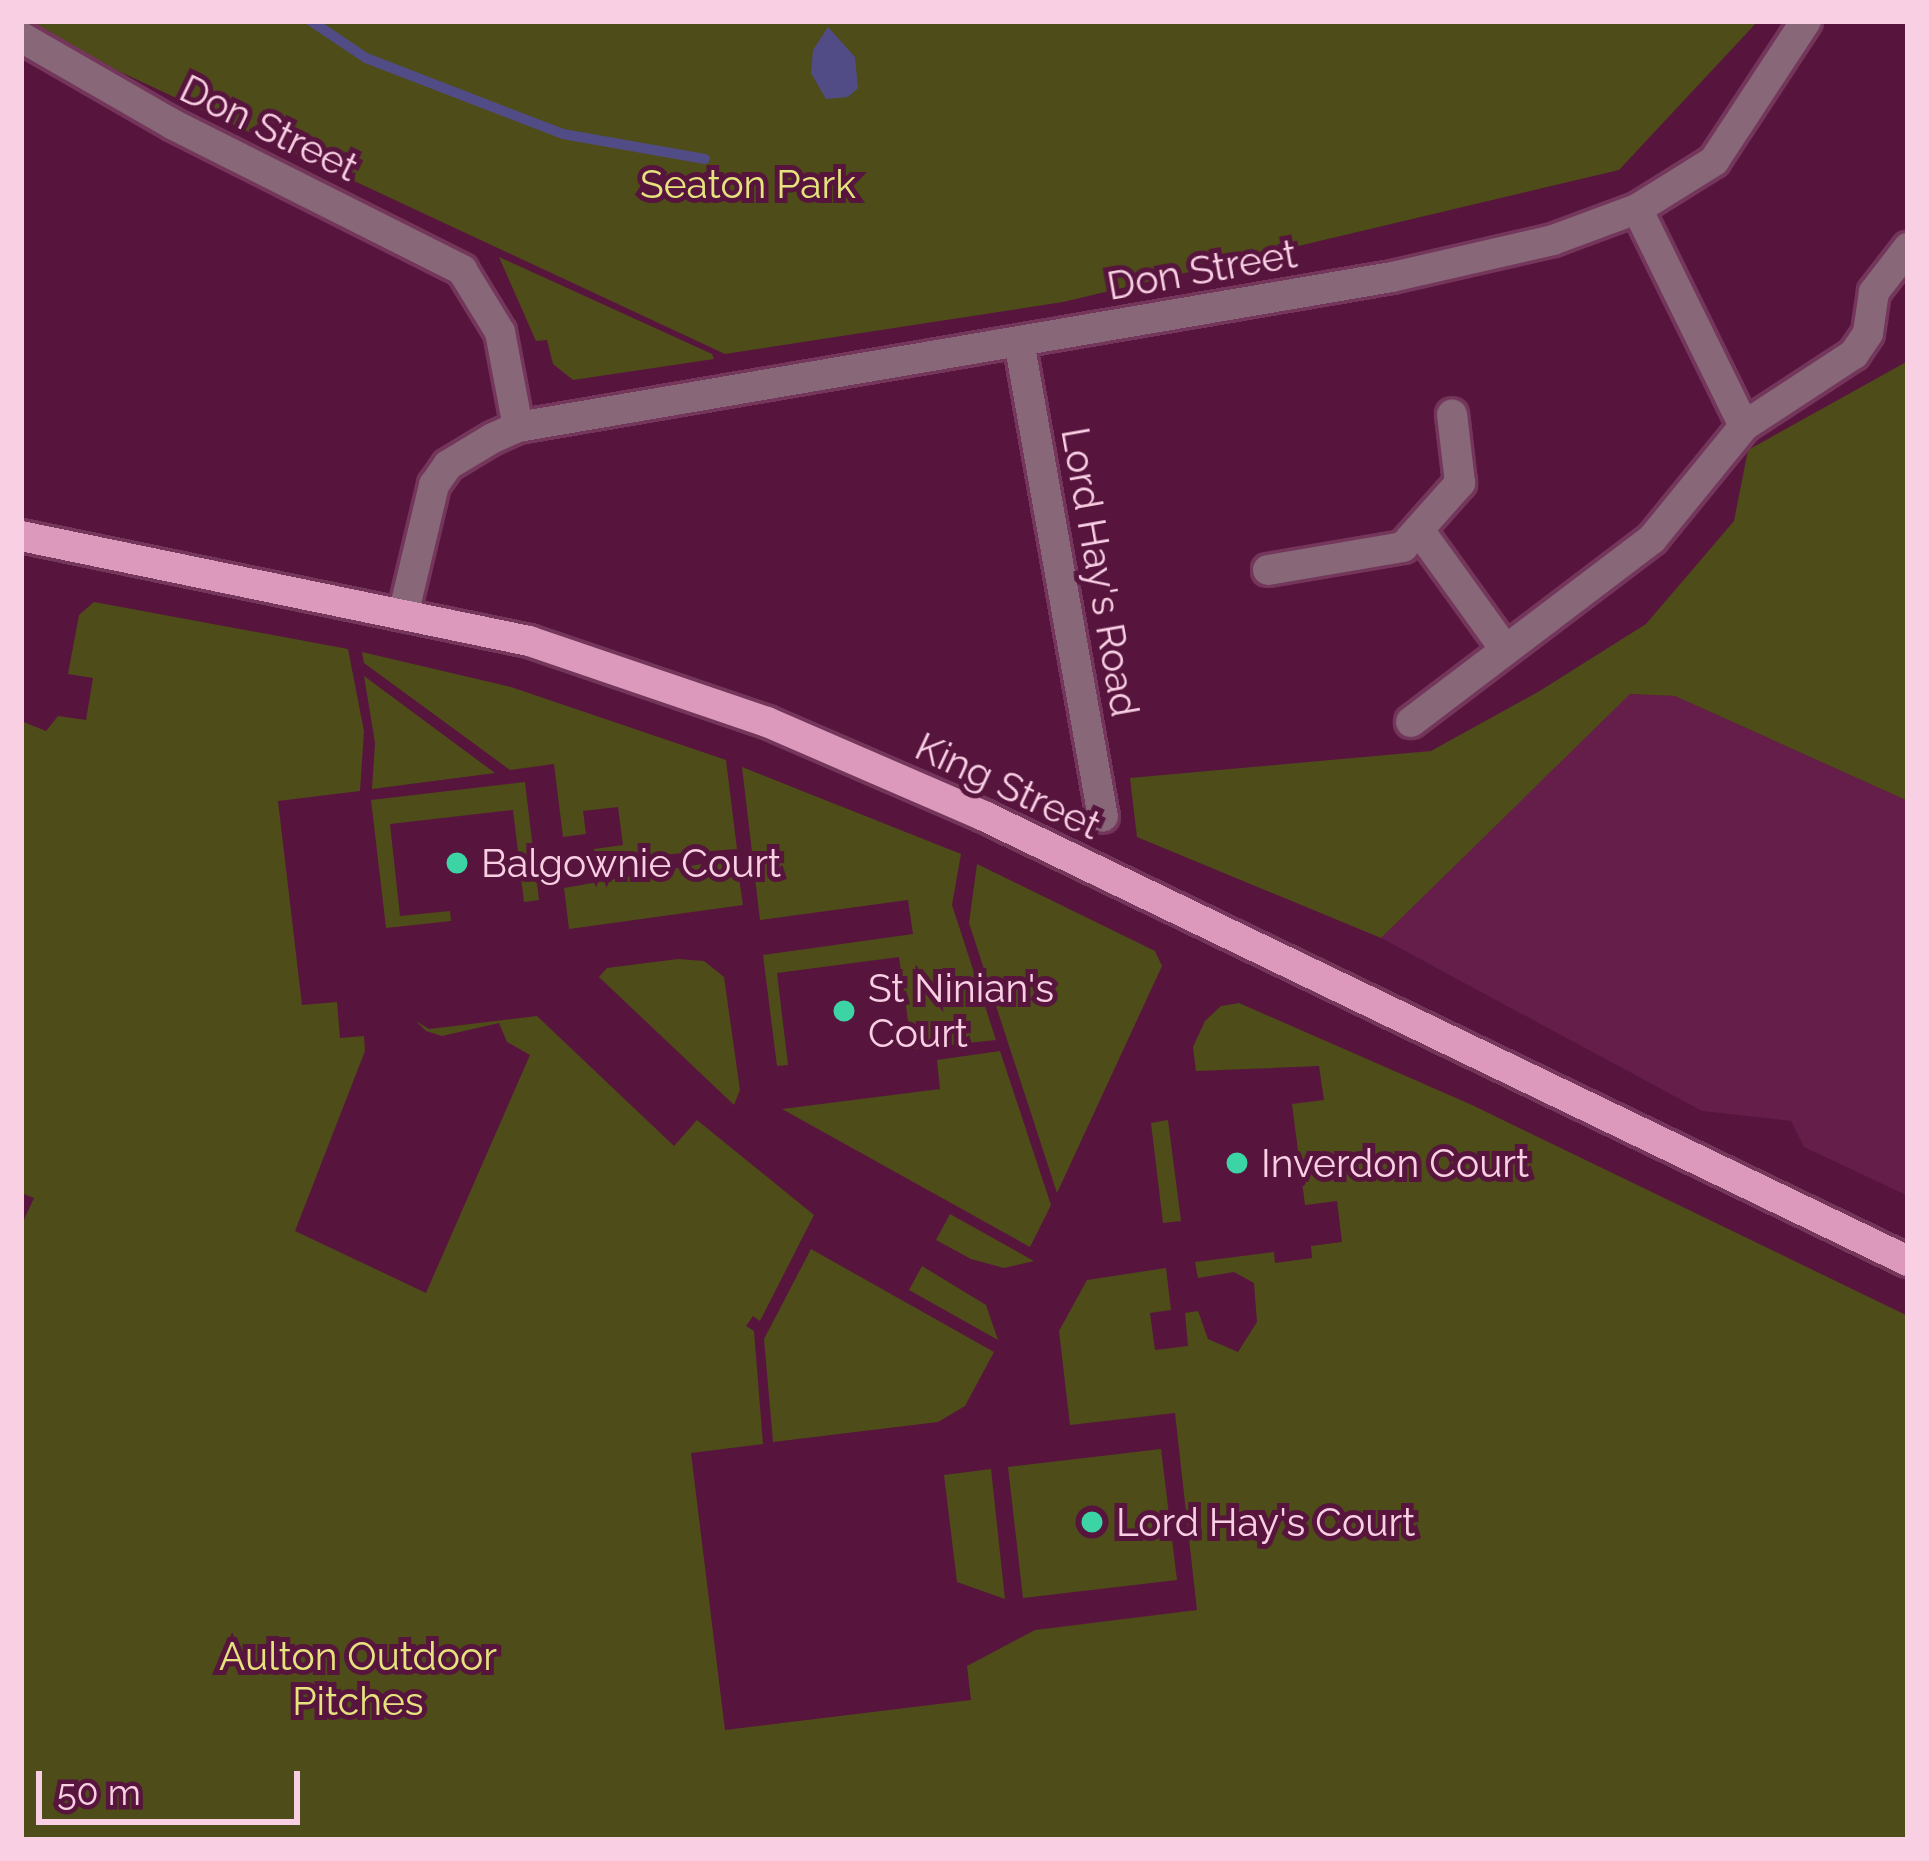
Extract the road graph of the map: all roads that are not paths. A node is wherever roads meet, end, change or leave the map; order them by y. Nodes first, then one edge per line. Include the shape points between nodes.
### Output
1 (1806, 21) edge
2 (21, 38) edge
3 (1637, 209) junction
4 (1908, 248) edge
5 (1019, 340) junction
6 (1452, 414) dead end
7 (1744, 426) junction
8 (518, 427) junction
9 (1419, 530) junction
10 (21, 536) edge
11 (1268, 570) dead end
12 (404, 611) junction
13 (1504, 648) junction
14 (1411, 722) dead end
15 (1103, 817) dead end
16 (1908, 1261) edge

1 - 3 street, Don Street via 1733,140 1691,179
2 - 8 street, Don Street via 462,270 500,332
3 - 5 street, Don Street via 1553,241 1392,277
3 - 7 street
4 - 7 street via 1874,292 1868,333 1854,354
5 - 8 street, Don Street
5 - 15 street, Lord Hay's Road
6 - 9 street via 1460,483
7 - 13 street via 1652,539
8 - 12 street, Don Street via 469,449 434,485
9 - 11 street via 1392,552
9 - 13 street
10 - 12 main road, King Street
12 - 16 main road, King Street via 662,685 931,791
13 - 14 street

